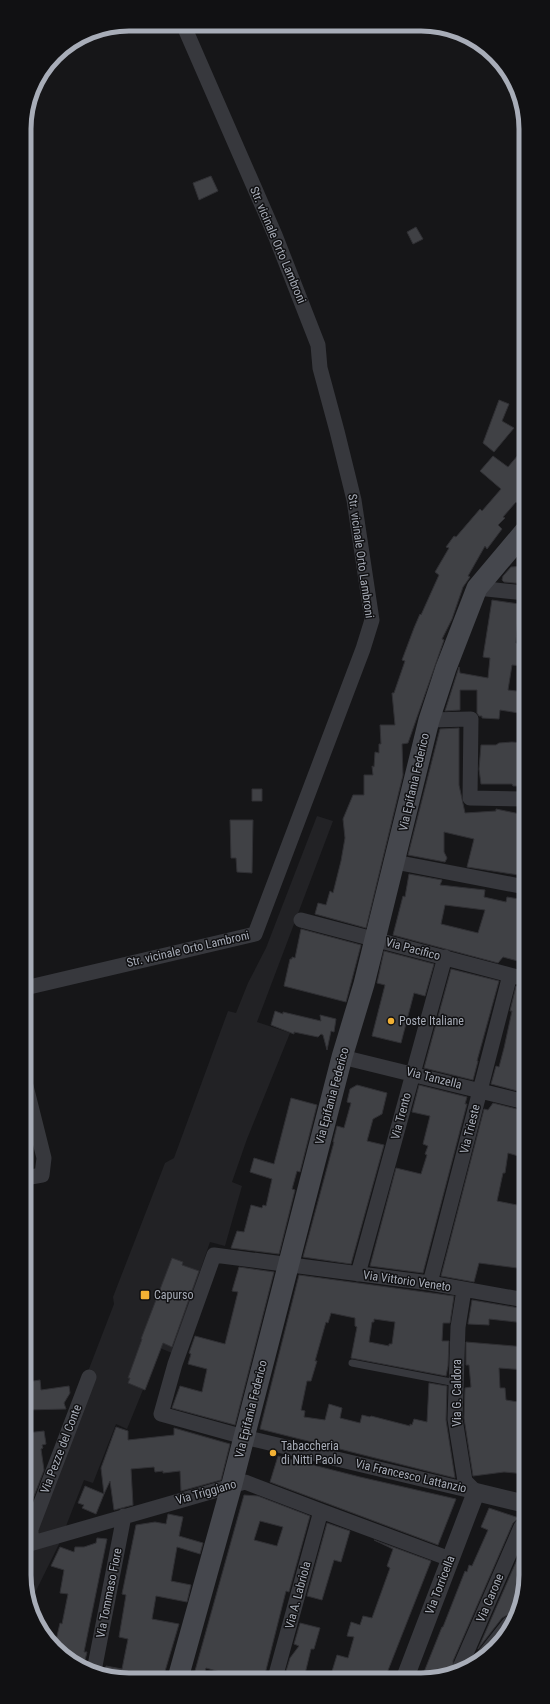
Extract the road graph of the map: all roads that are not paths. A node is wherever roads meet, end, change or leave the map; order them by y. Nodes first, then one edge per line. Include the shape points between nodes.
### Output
1 (186, 31) edge
2 (519, 537) edge
3 (477, 588) junction
4 (519, 592) edge
5 (429, 720) junction
6 (519, 799) edge
7 (395, 862) junction
8 (519, 886) edge
9 (301, 920) dead end
10 (375, 939) junction
11 (445, 957) junction
12 (510, 975) junction
13 (519, 977) edge
14 (31, 987) edge
15 (342, 1057) junction
16 (413, 1073) junction
17 (480, 1090) junction
18 (519, 1100) edge
19 (31, 1106) edge
20 (31, 1177) edge
21 (287, 1265) junction
22 (358, 1274) junction
23 (430, 1284) junction
24 (464, 1290) junction
25 (519, 1299) edge
26 (352, 1363) dead end
27 (89, 1377) dead end
28 (456, 1383) junction
29 (244, 1437) junction
30 (232, 1484) junction
31 (476, 1492) junction
32 (519, 1502) edge
33 (321, 1511) junction
34 (124, 1516) junction
35 (31, 1529) edge
36 (519, 1532) edge
37 (31, 1544) edge
38 (450, 1559) junction
39 (461, 1665) edge
40 (95, 1667) edge
41 (179, 1673) edge
42 (276, 1673) edge
43 (407, 1673) edge

1 - 14 street, Str. vicinale Orto Lambroni via 275,235 318,345 320,368 354,500 372,620 255,934
2 - 3 main road, Via Epifania Federico
3 - 4 street
3 - 5 main road, Via Epifania Federico
5 - 6 street via 471,719 470,798
5 - 7 main road, Via Epifania Federico
7 - 8 street
7 - 10 main road, Via Epifania Federico
9 - 10 street, Via Pacifico
10 - 11 street, Via Pacifico
10 - 15 main road, Via Epifania Federico
11 - 12 street, Via Pacifico
11 - 16 street, Via Trento
12 - 13 street, Via Pacifico
12 - 17 street, Via Trieste
15 - 16 street, Via Tanzella
15 - 21 main road, Via Epifania Federico
16 - 17 street, Via Tanzella
16 - 22 street, Via Trento
17 - 18 street, Via Tanzella
17 - 23 street, Via Trieste
19 - 20 street via 44,1158 42,1175
21 - 22 street, Via Vittorio Veneto
21 - 29 main road, Via Epifania Federico
21 - 29 street, Via Francesco Lattanzio via 214,1255 160,1414
22 - 23 street, Via Vittorio Veneto
23 - 24 street, Via Vittorio Veneto
24 - 25 street, Via Vittorio Veneto
24 - 28 street, Via G. Caldora via 458,1327
26 - 28 lane
27 - 35 street, Via Pezze del Conte
28 - 31 street, Via G. Caldora via 455,1419 465,1481
29 - 30 main road, Via Epifania Federico
29 - 31 street, Via Francesco Lattanzio
30 - 33 street, Via Triggiano via 245,1482
30 - 34 street, Via Triggiano
30 - 41 main road, Via Epifania Federico
31 - 32 street
31 - 38 street, Via Torricella
33 - 38 street, Via Triggiano
33 - 42 street, Via A. Labriola
34 - 37 street, Via Triggiano
34 - 40 street, Via Tommaso Fiore
36 - 39 street, Via Carone
38 - 43 street, Via Torricella

